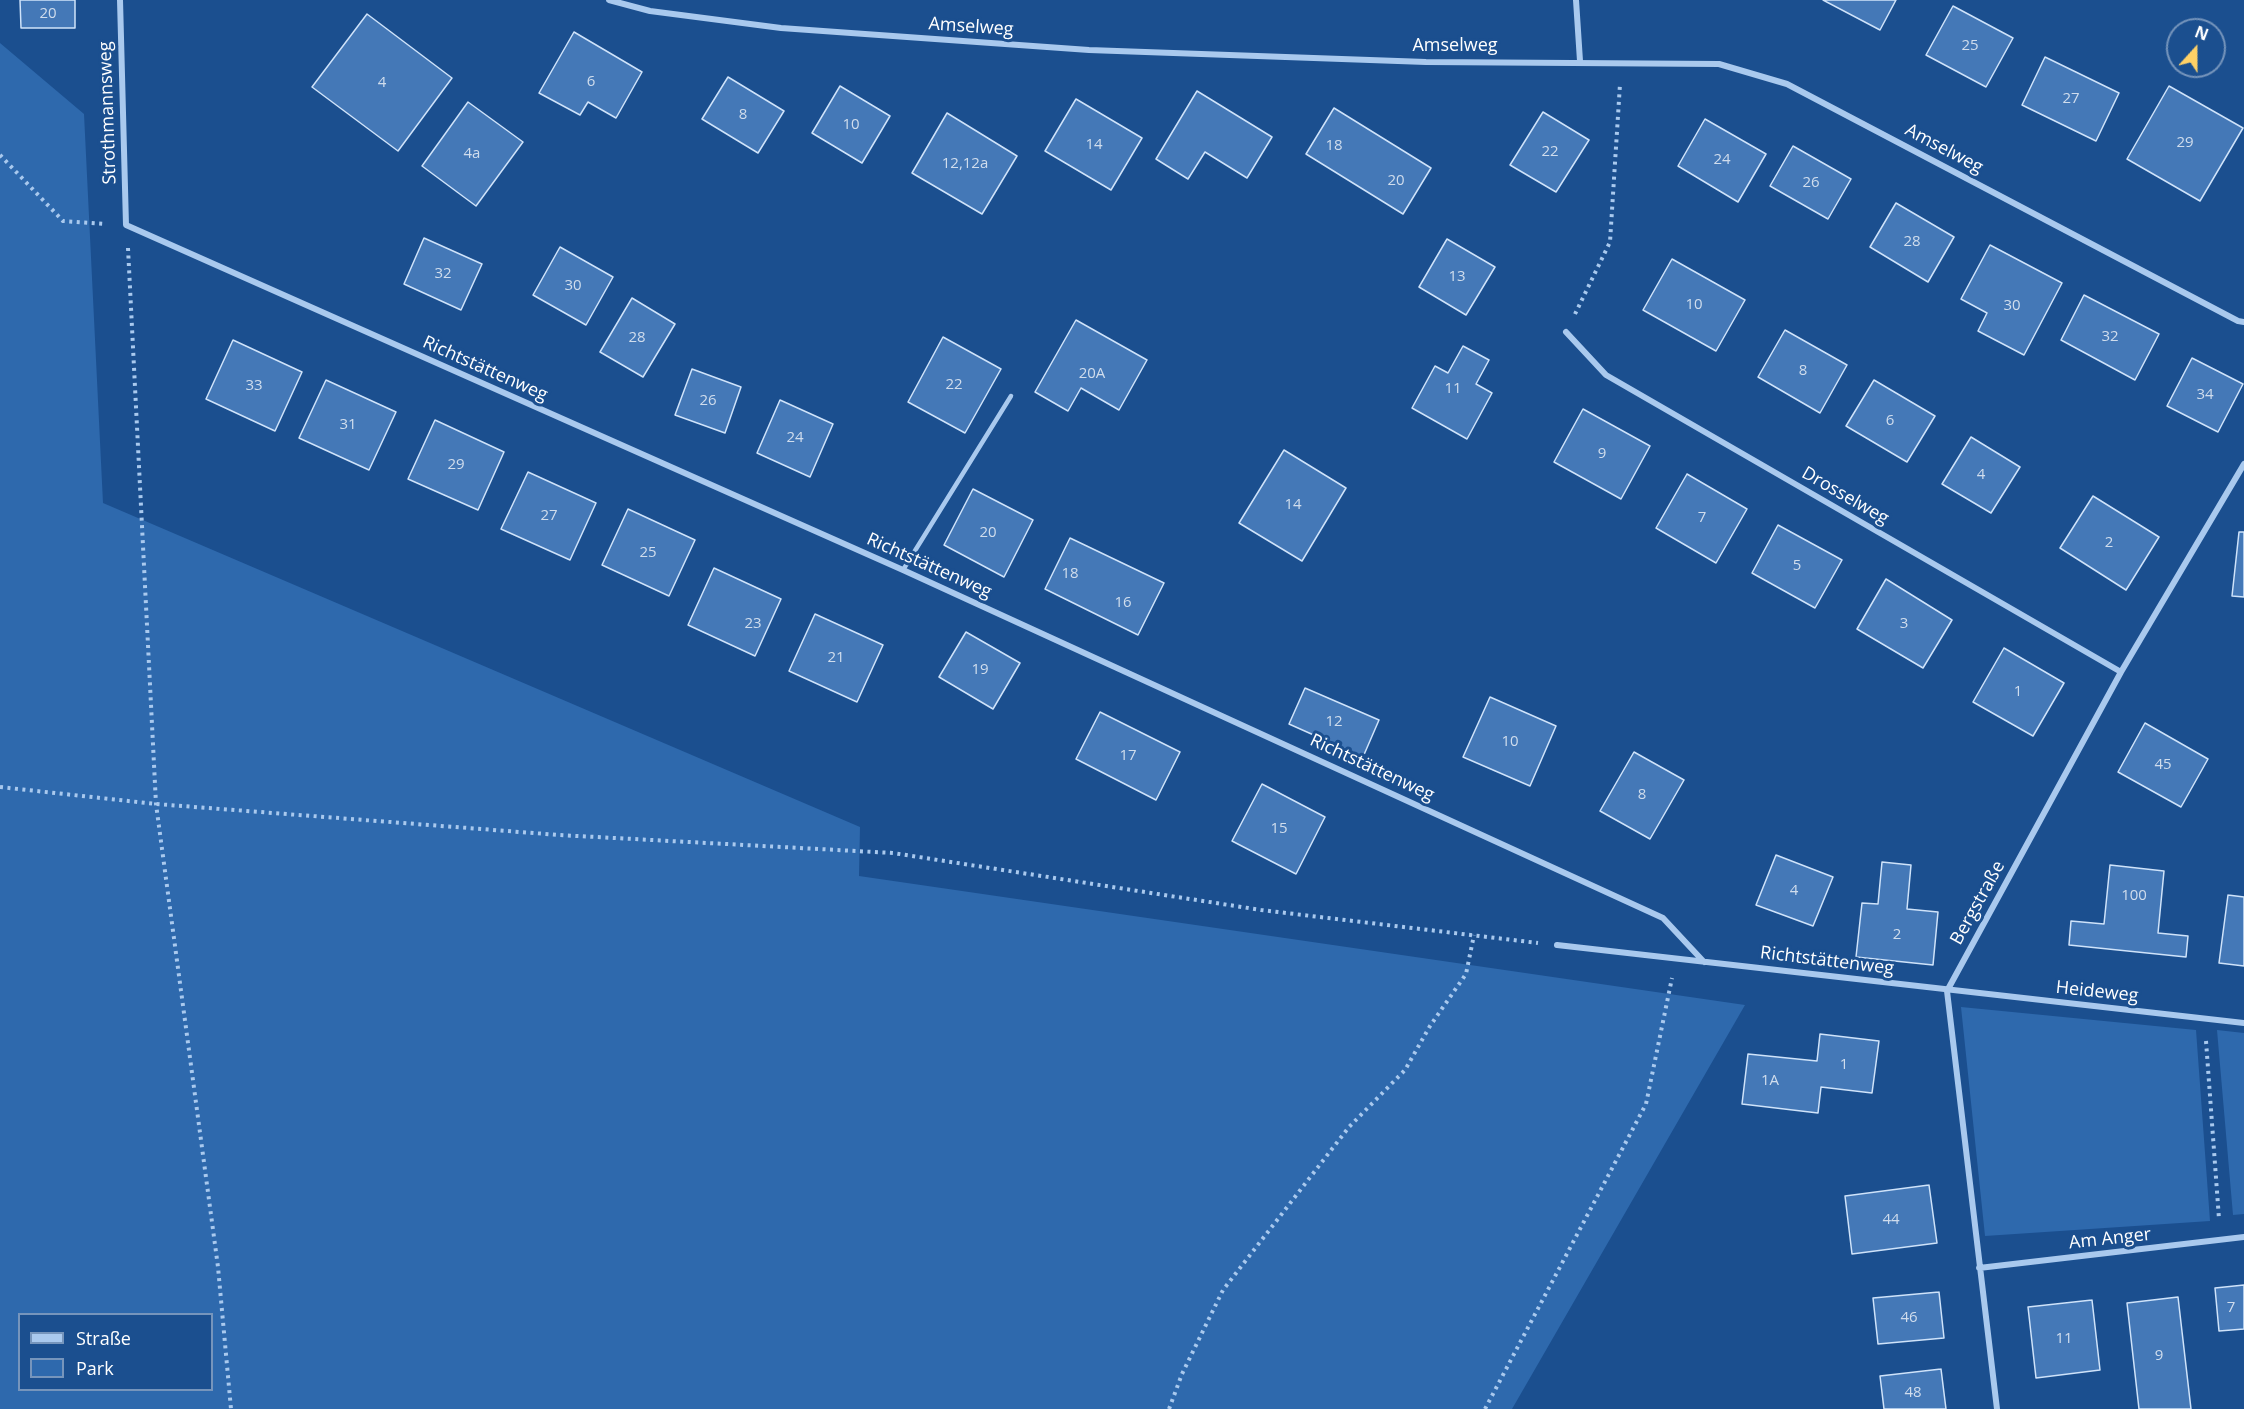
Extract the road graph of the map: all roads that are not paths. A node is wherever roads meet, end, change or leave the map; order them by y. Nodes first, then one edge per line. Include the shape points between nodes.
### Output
1 (120, 0) edge
2 (609, 0) edge
3 (1576, 0) edge
4 (1580, 61) junction
5 (126, 225) joint
6 (2244, 322) edge
7 (1566, 332) road end
8 (1011, 396) dead end
9 (2244, 464) edge
10 (903, 570) junction
11 (2121, 672) junction
12 (1557, 945) road end
13 (1704, 962) junction
14 (1947, 991) junction
15 (2244, 1023) edge
16 (2244, 1237) edge
17 (1979, 1268) junction
18 (1997, 1409) edge

1 - 5 street, Strothmannsweg
2 - 4 street, Amselweg via 650,12 782,28 1089,50 1426,62
3 - 4 street
4 - 6 street, Amselweg via 1719,64 1787,84
5 - 10 street, Richtstättenweg
7 - 11 street, Drosselweg via 1605,375
8 - 10 lane
9 - 11 street, Bergstraße
10 - 13 street, Richtstättenweg via 1663,918
11 - 14 street, Bergstraße
12 - 13 street, Richtstättenweg
13 - 14 street, Richtstättenweg
14 - 15 street, Heideweg
14 - 17 street
16 - 17 street, Am Anger
17 - 18 street

